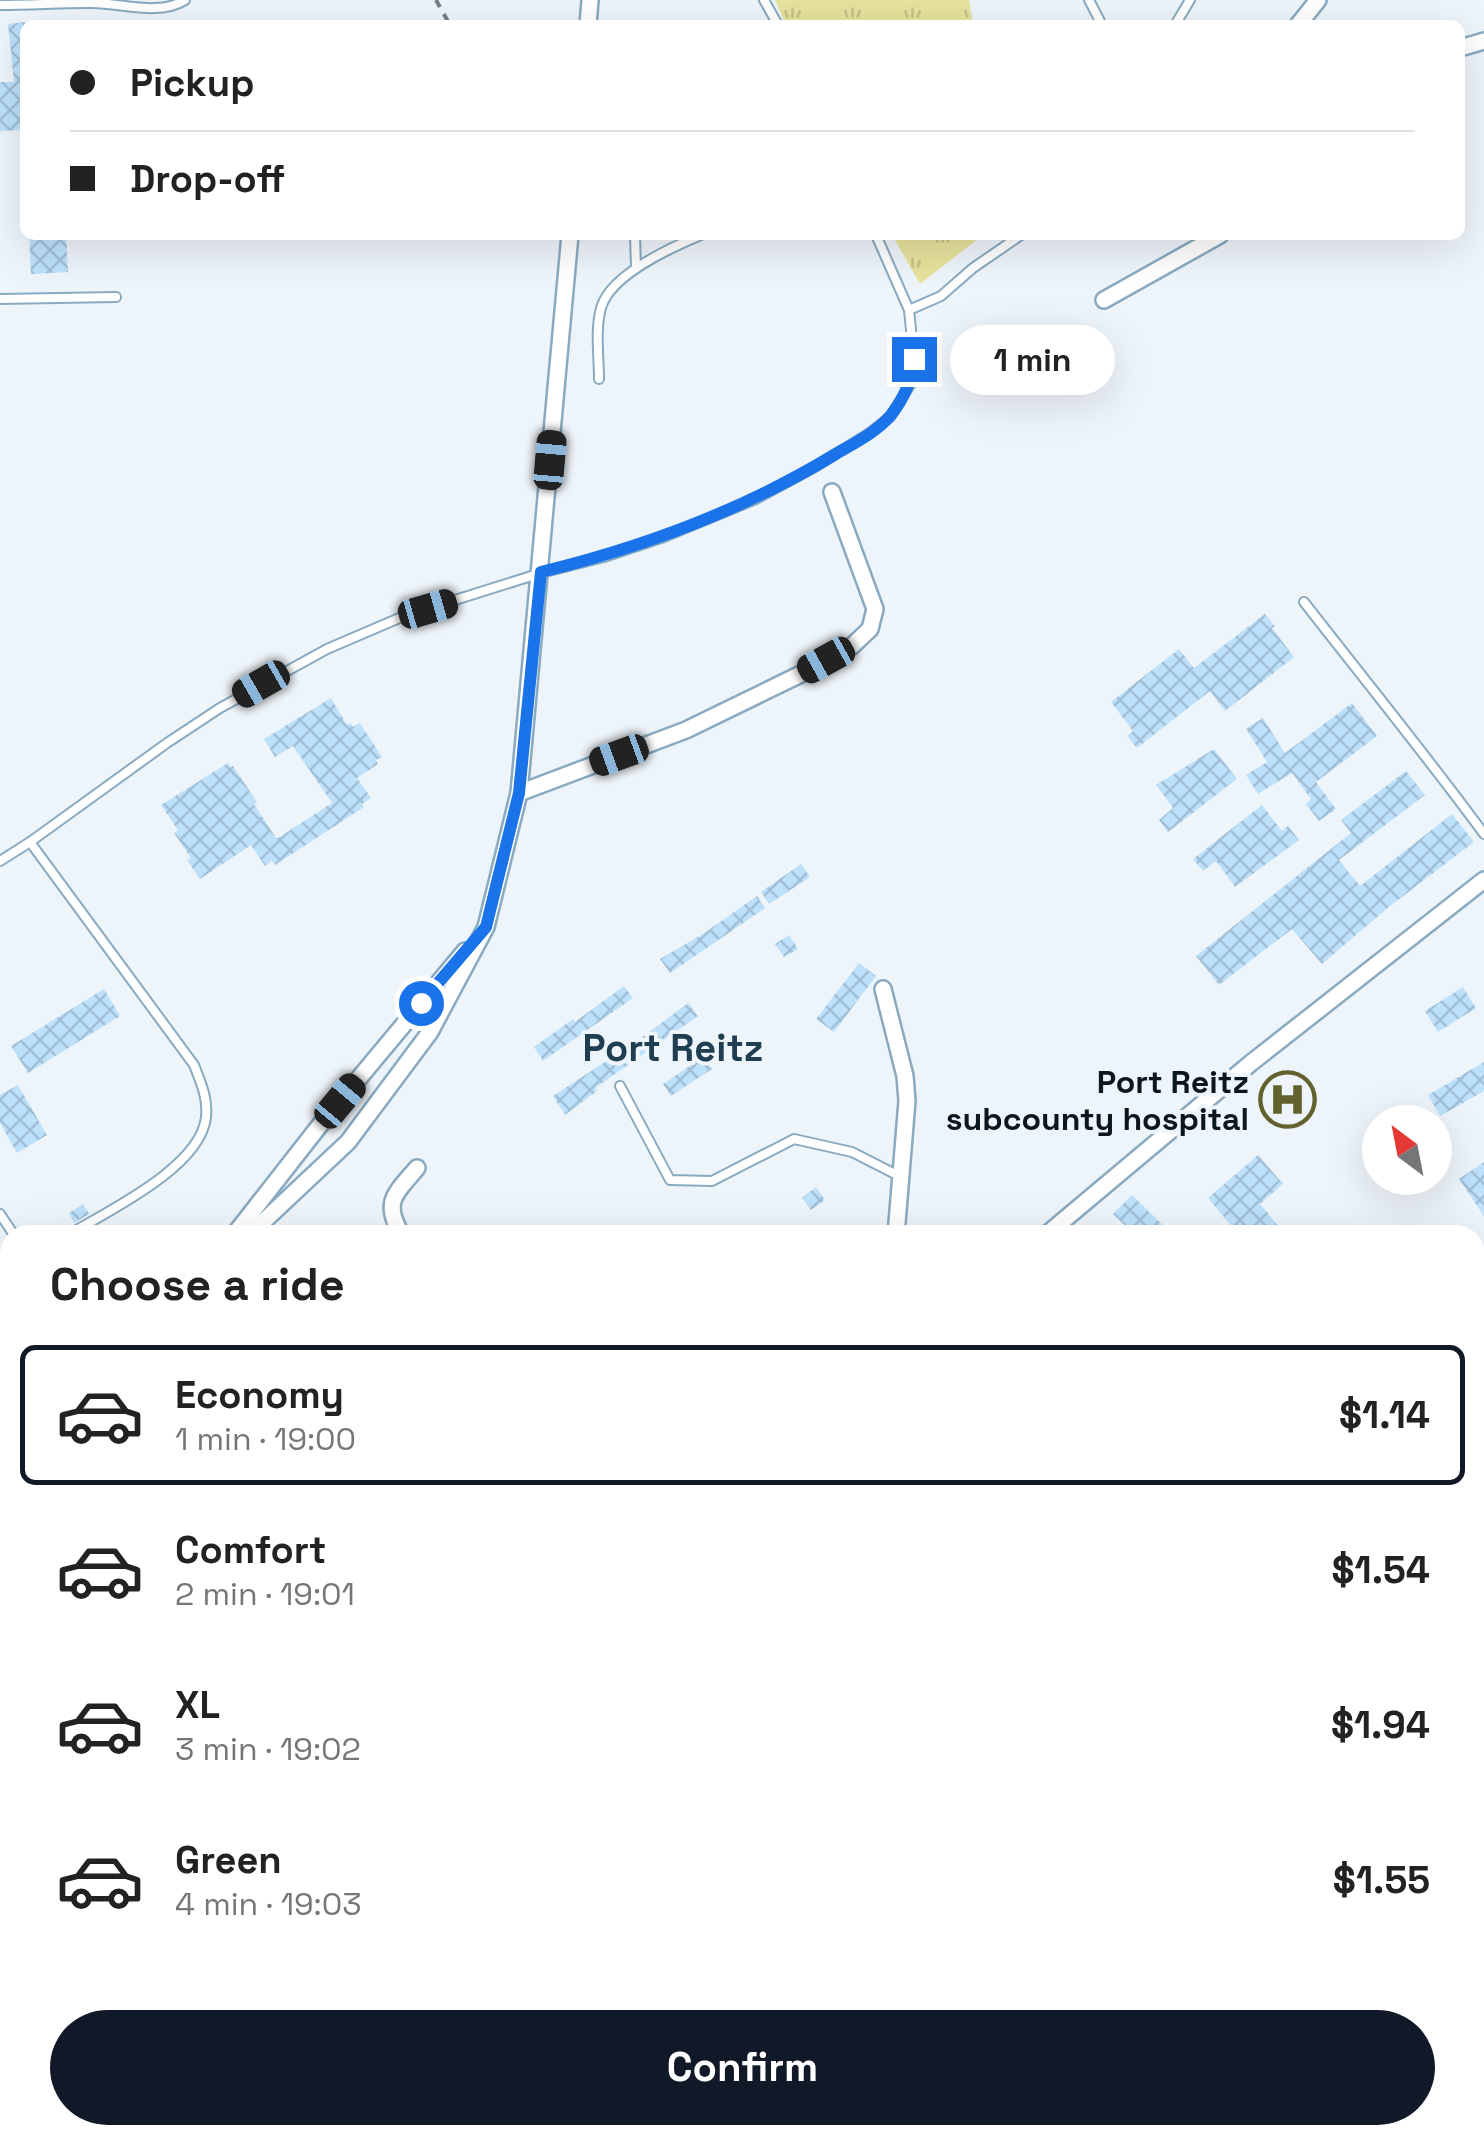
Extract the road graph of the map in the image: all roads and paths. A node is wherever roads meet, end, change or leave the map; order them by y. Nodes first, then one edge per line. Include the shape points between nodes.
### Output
1 (185, 0) edge
2 (1318, 0) edge
3 (0, 5) edge
4 (1302, 20) edge
5 (570, 240) edge
6 (635, 240) edge
7 (691, 240) edge
8 (878, 240) edge
9 (1014, 240) edge
10 (1211, 240) edge
11 (636, 268) junction
12 (116, 297) dead end
13 (0, 299) edge
14 (1104, 300) dead end
15 (909, 310) junction
16 (599, 379) dead end
17 (832, 492) dead end
18 (541, 572) junction
19 (1304, 602) dead end
20 (519, 793) junction
21 (1484, 834) edge
22 (30, 842) junction
23 (0, 861) edge
24 (1484, 880) edge
25 (486, 927) junction
26 (883, 989) dead end
27 (620, 1086) dead end
28 (417, 1168) dead end
29 (901, 1177) junction
30 (84, 1225) edge
31 (242, 1225) edge
32 (260, 1225) edge
33 (397, 1225) edge
34 (897, 1225) edge
35 (1058, 1225) edge

1 - 3 lane via 163,8
2 - 4 street
5 - 18 street
6 - 11 lane
7 - 11 lane
8 - 15 lane
9 - 15 lane via 942,296
10 - 14 street
11 - 16 lane via 601,305
12 - 13 lane
15 - 18 lane via 910,385 871,432 756,499 664,537
17 - 20 street via 874,609 870,630 801,674 686,730
18 - 20 street
18 - 22 lane via 327,649 220,708
19 - 21 lane
20 - 25 street
22 - 23 lane
22 - 30 lane via 194,1065 207,1098 195,1147 170,1172
24 - 35 street
25 - 31 street
25 - 32 street via 430,1032 348,1142
26 - 29 street via 906,1088
27 - 29 lane via 670,1180 712,1181 794,1139 852,1152
28 - 33 street via 394,1194
29 - 34 street

